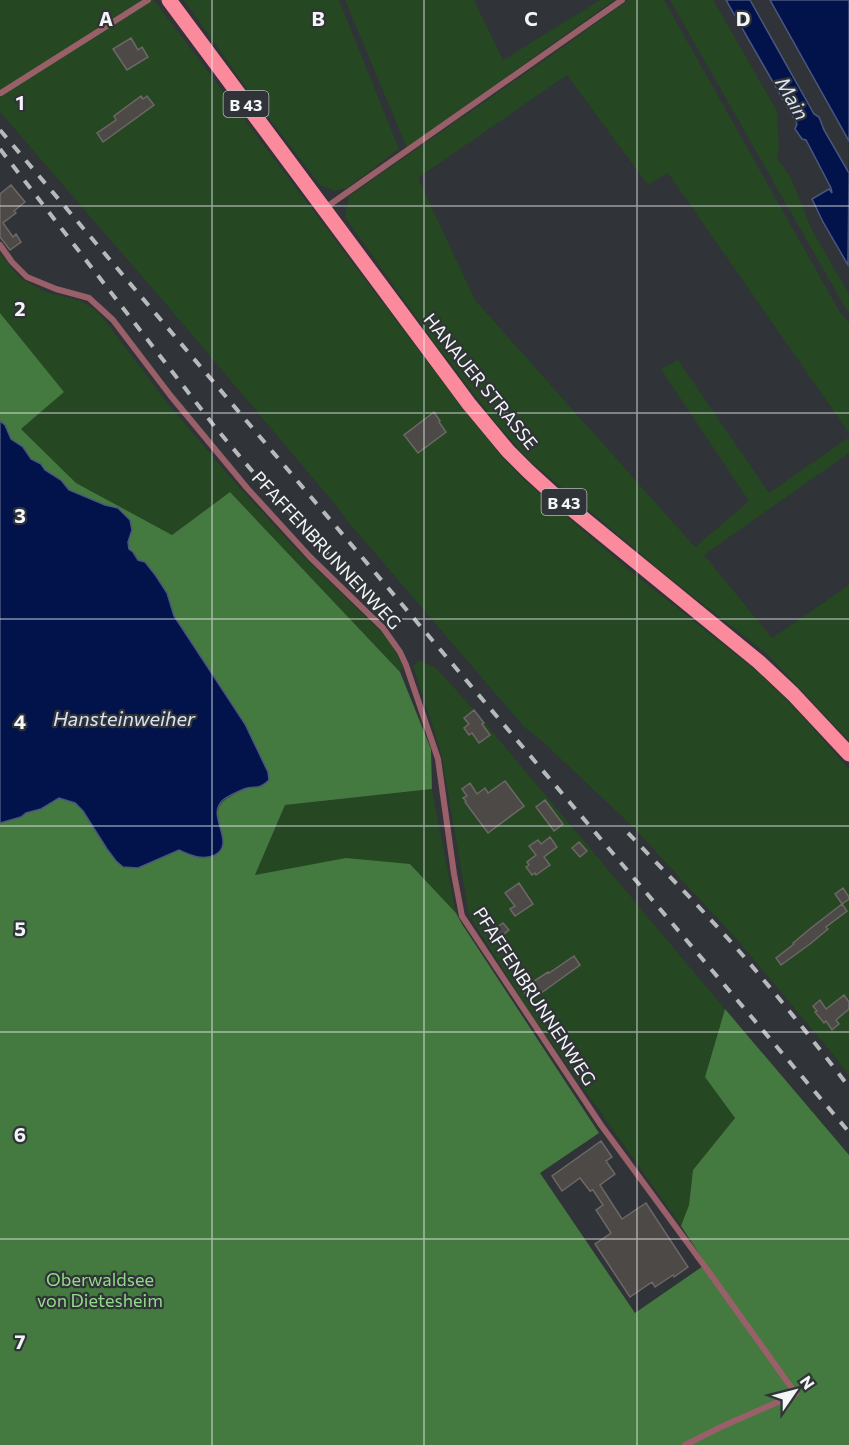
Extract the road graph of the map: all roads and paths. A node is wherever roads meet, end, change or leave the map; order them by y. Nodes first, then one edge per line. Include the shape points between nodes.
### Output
1 (148, 0) edge
2 (169, 0) edge
3 (621, 0) edge
4 (1, 93) edge
5 (324, 208) junction
6 (0, 245) edge
7 (849, 754) edge
8 (685, 1445) edge

1 - 4 lane
2 - 5 main road, HANAUER STRASSE / B 43
3 - 5 lane
5 - 7 main road, HANAUER STRASSE / B 43 via 508,451 551,492 759,662
6 - 8 lane, PFAFFENBRUNNENWEG via 27,277 89,298 113,320 247,488 383,628 400,652 438,759 462,916 601,1125 796,1394

